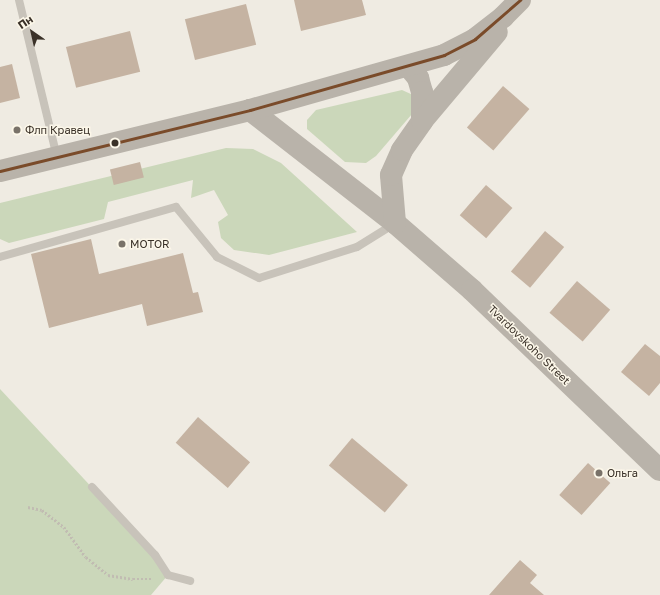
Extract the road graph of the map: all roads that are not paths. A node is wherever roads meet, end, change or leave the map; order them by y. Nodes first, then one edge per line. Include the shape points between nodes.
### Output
1 (19, 0) edge
2 (520, 0) edge
3 (524, 0) edge
4 (408, 66) junction
5 (250, 110) junction
6 (422, 121) junction
7 (57, 158) junction
8 (0, 171) edge
9 (395, 223) junction
10 (0, 257) edge
11 (660, 470) edge
12 (92, 487) dead end
13 (190, 582) dead end

1 - 7 lane
2 - 4 main road via 476,39 444,55
3 - 6 main road
4 - 5 main road
4 - 6 main road via 418,78 422,92
5 - 7 main road
5 - 9 main road, Tvardovskoho Street
6 - 9 main road via 402,150 391,175
7 - 8 main road
9 - 10 lane via 357,247 259,278 217,257 176,207
9 - 11 main road, Tvardovskoho Street via 472,290
12 - 13 lane via 155,554 168,575

